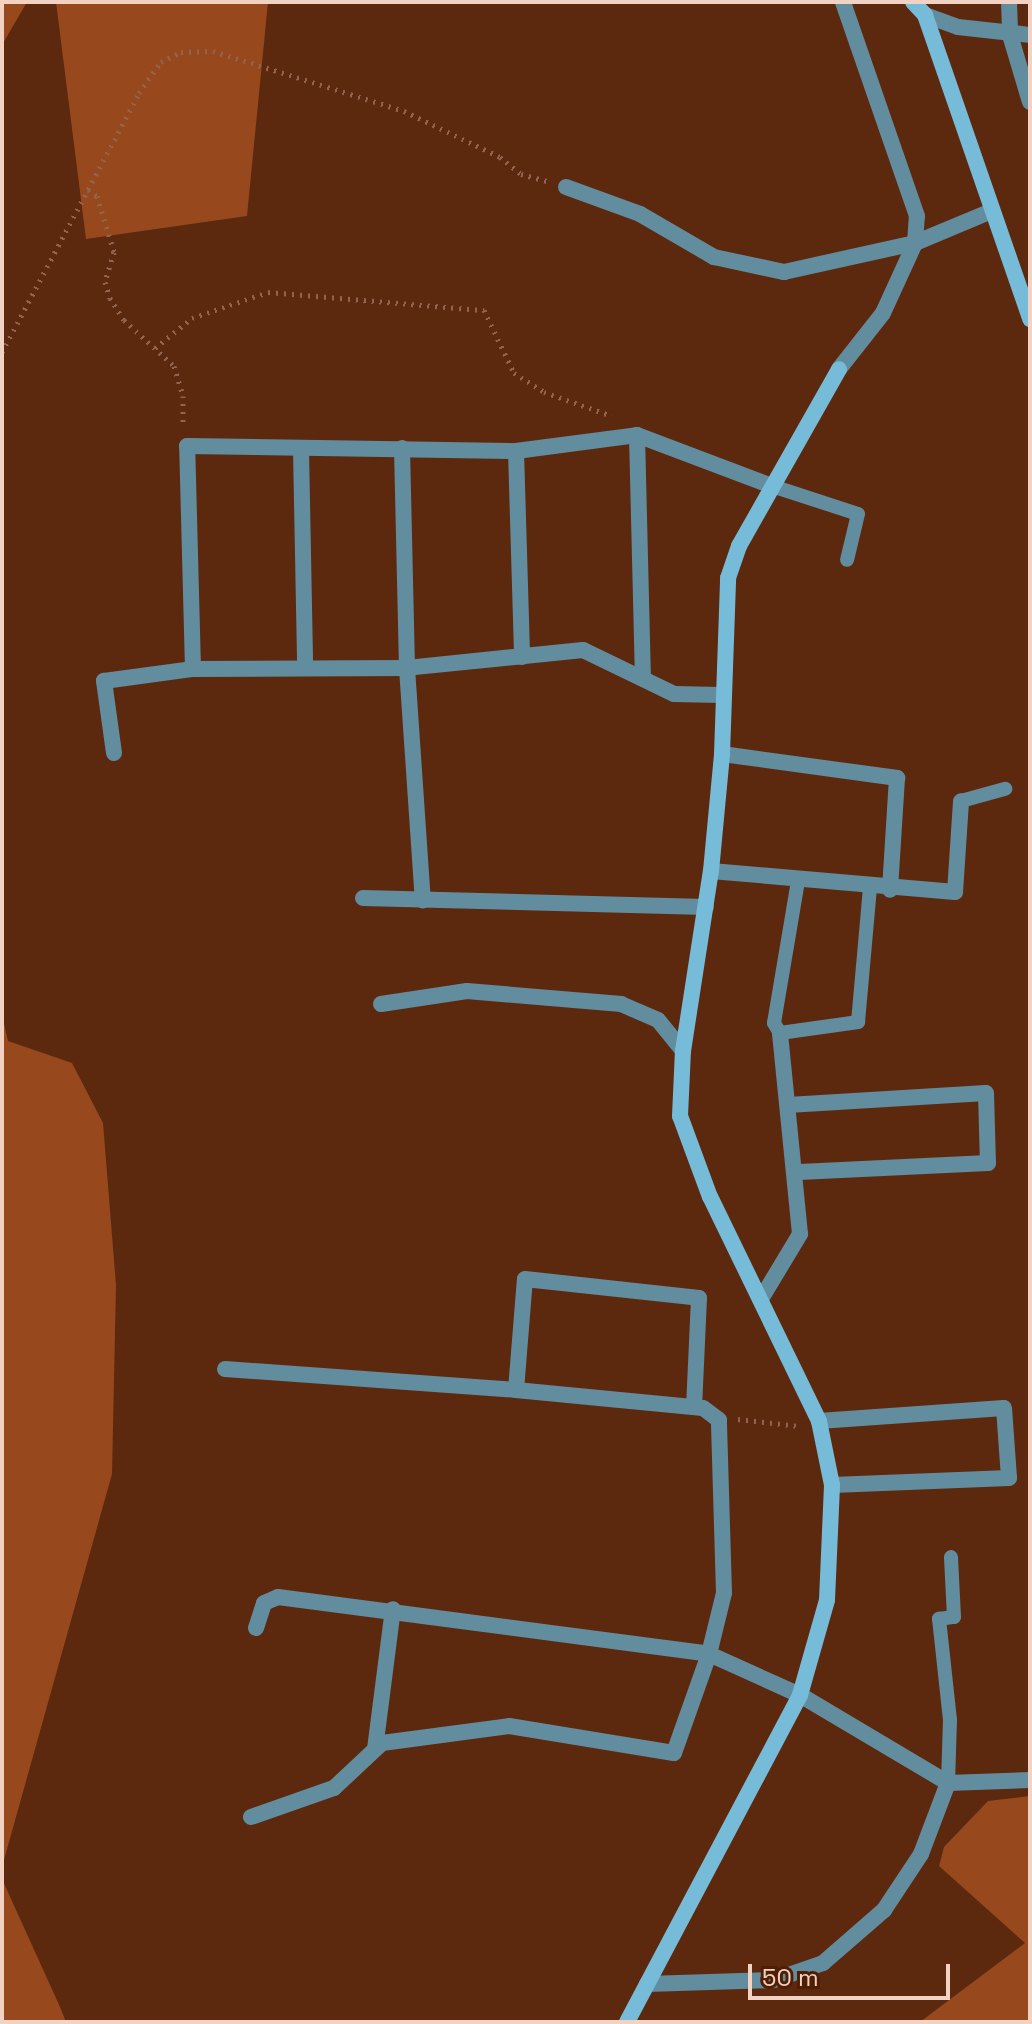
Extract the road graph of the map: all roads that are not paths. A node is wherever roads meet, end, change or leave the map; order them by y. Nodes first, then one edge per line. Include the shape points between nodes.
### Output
1 (843, 2) edge
2 (913, 2) edge
3 (1009, 2) edge
4 (925, 15) junction
5 (1010, 35) junction
6 (1030, 35) edge
7 (1030, 102) edge
8 (566, 187) road end
9 (989, 212) junction
10 (915, 243) junction
11 (1030, 319) edge
12 (637, 435) junction
13 (402, 448) junction
14 (301, 450) junction
15 (516, 451) junction
16 (772, 486) junction
17 (847, 560) dead end
18 (522, 657) junction
19 (305, 668) junction
20 (407, 668) junction
21 (193, 669) junction
22 (643, 675) junction
23 (721, 695) junction
24 (114, 753) dead end
25 (722, 754) junction
26 (1005, 789) dead end
27 (961, 801) joint
28 (711, 871) junction
29 (798, 881) junction
30 (870, 888) junction
31 (890, 890) junction
32 (363, 898) dead end
33 (423, 900) junction
34 (706, 907) junction
35 (381, 1004) dead end
36 (780, 1033) junction
37 (683, 1051) junction
38 (788, 1105) junction
39 (794, 1172) junction
40 (761, 1299) junction
41 (225, 1369) dead end
42 (516, 1390) junction
43 (694, 1407) junction
44 (819, 1421) junction
45 (832, 1485) junction
46 (951, 1557) dead end
47 (393, 1609) junction
48 (256, 1628) dead end
49 (709, 1654) junction
50 (800, 1695) junction
51 (375, 1749) junction
52 (1030, 1780) edge
53 (948, 1783) junction
54 (251, 1817) dead end
55 (647, 1984) junction
56 (627, 2022) edge

1 - 10 street via 917,216
2 - 4 street
3 - 5 street
4 - 5 street via 958,27
4 - 9 street
5 - 6 street
5 - 7 street
8 - 10 street via 640,214 714,257 784,272
9 - 10 street
9 - 11 street
10 - 16 street via 883,313 839,369
12 - 15 street
12 - 16 street
12 - 22 street
13 - 14 street
13 - 15 street
13 - 20 street
14 - 19 street
14 - 21 street via 187,446
15 - 18 street
16 - 17 lane via 858,514
16 - 23 street via 728,578
18 - 20 street
18 - 22 street via 583,650
19 - 20 street
19 - 21 street
20 - 33 street
21 - 24 street via 104,681
22 - 23 street via 674,694
23 - 25 street
25 - 28 street
25 - 31 street via 897,778
26 - 27 lane
27 - 31 street via 955,892
28 - 29 street
28 - 34 street
29 - 30 street
29 - 36 lane via 774,1023
30 - 31 street
30 - 36 lane via 858,1022
32 - 33 street
33 - 34 street
34 - 37 street
35 - 37 street via 467,991 621,1004 658,1020
36 - 38 street
37 - 40 street via 680,1116 687,1146
38 - 39 street
38 - 39 street via 986,1093 988,1163
39 - 40 street via 800,1234
40 - 44 street
41 - 42 street
42 - 43 street
42 - 43 street via 525,1279 699,1298
43 - 49 street via 719,1420 724,1593
44 - 45 street
44 - 45 street via 1004,1408 1009,1478
45 - 50 street via 827,1600
46 - 53 lane via 954,1617 939,1619 950,1720
47 - 48 street via 278,1597 264,1603
47 - 49 street
47 - 51 street
49 - 50 street
49 - 51 street via 674,1753 509,1726 382,1743
50 - 53 street
50 - 55 street
51 - 54 street via 334,1788
52 - 53 street
53 - 55 street via 921,1854 884,1910 823,1963 774,1980 666,1988
55 - 56 street

